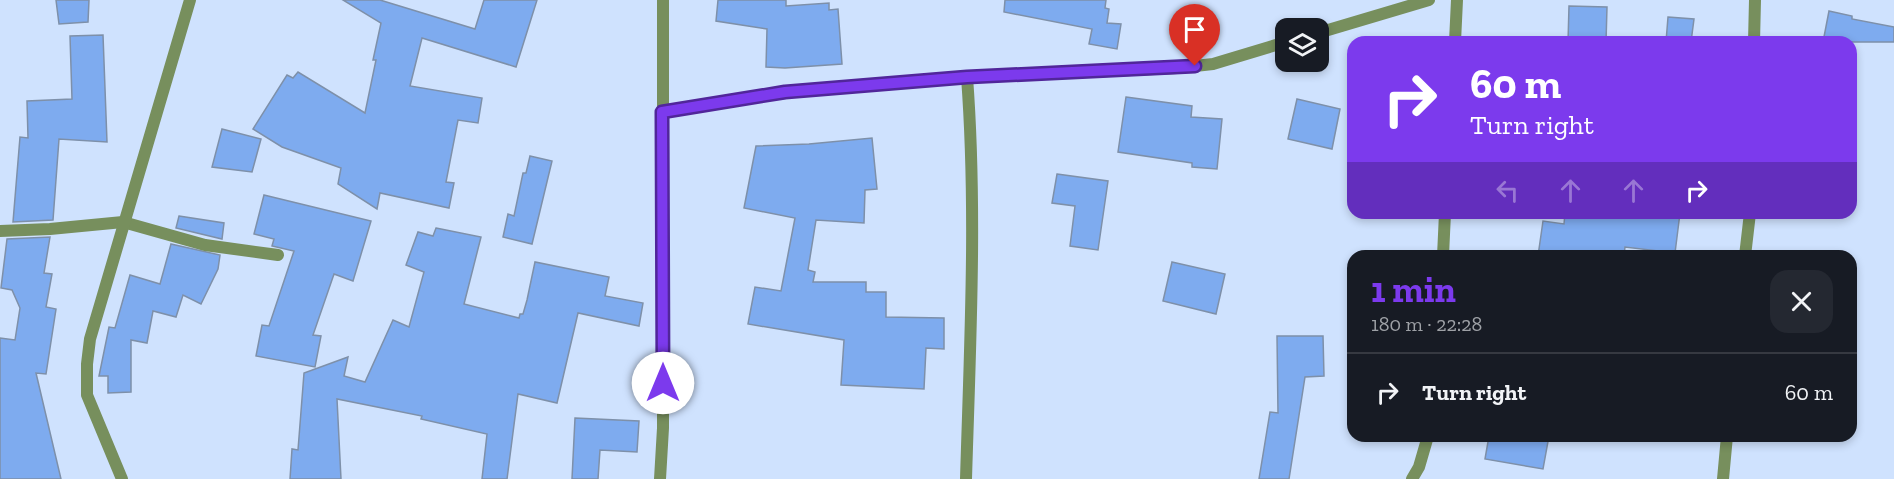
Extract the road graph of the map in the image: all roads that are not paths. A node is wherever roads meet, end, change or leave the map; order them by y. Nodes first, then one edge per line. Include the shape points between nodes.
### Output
1 (190, 0) edge
2 (663, 0) edge
3 (1429, 0) edge
4 (1457, 0) edge
5 (1755, 0) edge
6 (1329, 30) edge
7 (1455, 36) edge
8 (1754, 36) edge
9 (1275, 45) edge
10 (967, 77) junction
11 (662, 112) junction
12 (1445, 219) edge
13 (1748, 219) edge
14 (123, 222) junction
15 (0, 231) edge
16 (1443, 250) edge
17 (1746, 250) edge
18 (278, 255) dead end
19 (1426, 442) edge
20 (1726, 442) edge
21 (122, 479) edge
22 (660, 479) edge
23 (966, 479) edge
24 (1413, 479) edge
25 (1723, 479) edge

1 - 14 street
2 - 11 street
3 - 6 street
4 - 7 street
5 - 8 street
9 - 10 street via 1213,64 1177,68
10 - 11 street via 785,92
10 - 23 street via 973,218
11 - 22 street
12 - 16 street
13 - 17 street
14 - 15 street
14 - 18 street via 205,245
14 - 21 street via 90,339 87,364 87,395
19 - 24 street
20 - 25 street

